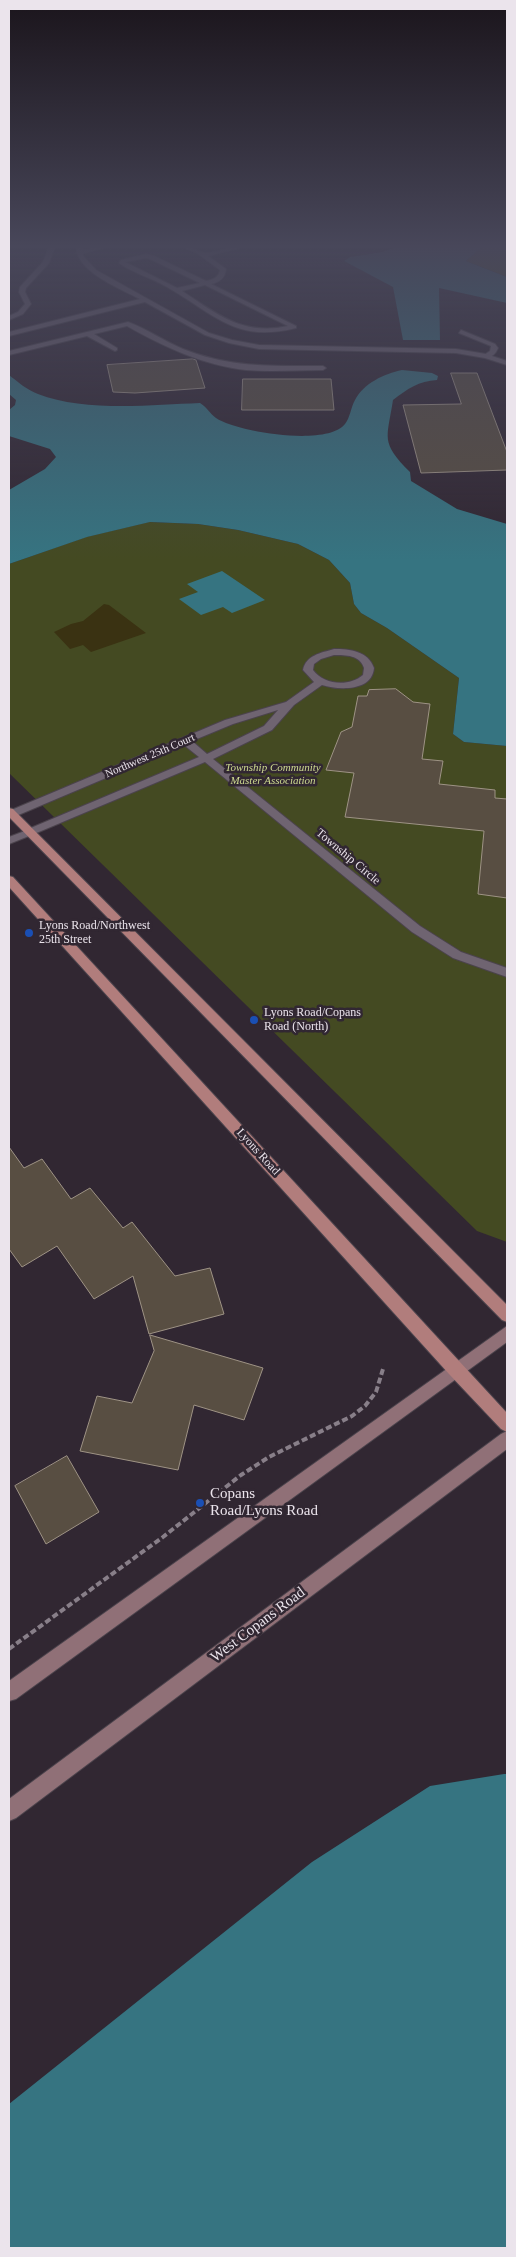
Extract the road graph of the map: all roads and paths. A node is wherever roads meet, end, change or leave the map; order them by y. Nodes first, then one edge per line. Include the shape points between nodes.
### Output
1 (27, 349) edge
2 (177, 349) edge
3 (436, 349) edge
4 (494, 349) edge
5 (9, 354) edge
6 (486, 356) junction
7 (507, 363) edge
8 (323, 368) dead end
9 (320, 682) junction
10 (290, 703) junction
11 (185, 741) junction
12 (206, 758) junction
13 (10, 814) edge
14 (30, 832) junction
15 (9, 841) edge
16 (9, 880) edge
17 (507, 974) edge
18 (507, 1315) edge
19 (507, 1333) edge
20 (383, 1369) dead end
21 (455, 1369) junction
22 (507, 1424) edge
23 (507, 1439) edge
24 (9, 1649) edge
25 (9, 1692) edge
26 (9, 1811) edge

1 - 5 street
2 - 8 street via 199,358 237,366
3 - 6 street
4 - 6 street
6 - 7 street
9 - 9 street via 356,684 370,673 370,666 351,654 322,654 308,664 308,671
9 - 10 street, Northwest 25th Court
10 - 11 street, Northwest 25th Court via 229,722
10 - 12 street, Northwest 25th Court via 268,728
11 - 12 street, Township Circle
11 - 13 street, Northwest 25th Court
12 - 14 street, Northwest 25th Court
12 - 17 street, Township Circle via 416,929 457,955
13 - 14 main road
14 - 15 street, Northwest 25th Court
14 - 18 main road
16 - 21 main road, Lyons Road
19 - 21 main road
20 - 24 path via 371,1399 352,1416 269,1457 241,1475 163,1537
21 - 22 main road, Lyons Road
21 - 25 main road
23 - 26 main road, West Copans Road

